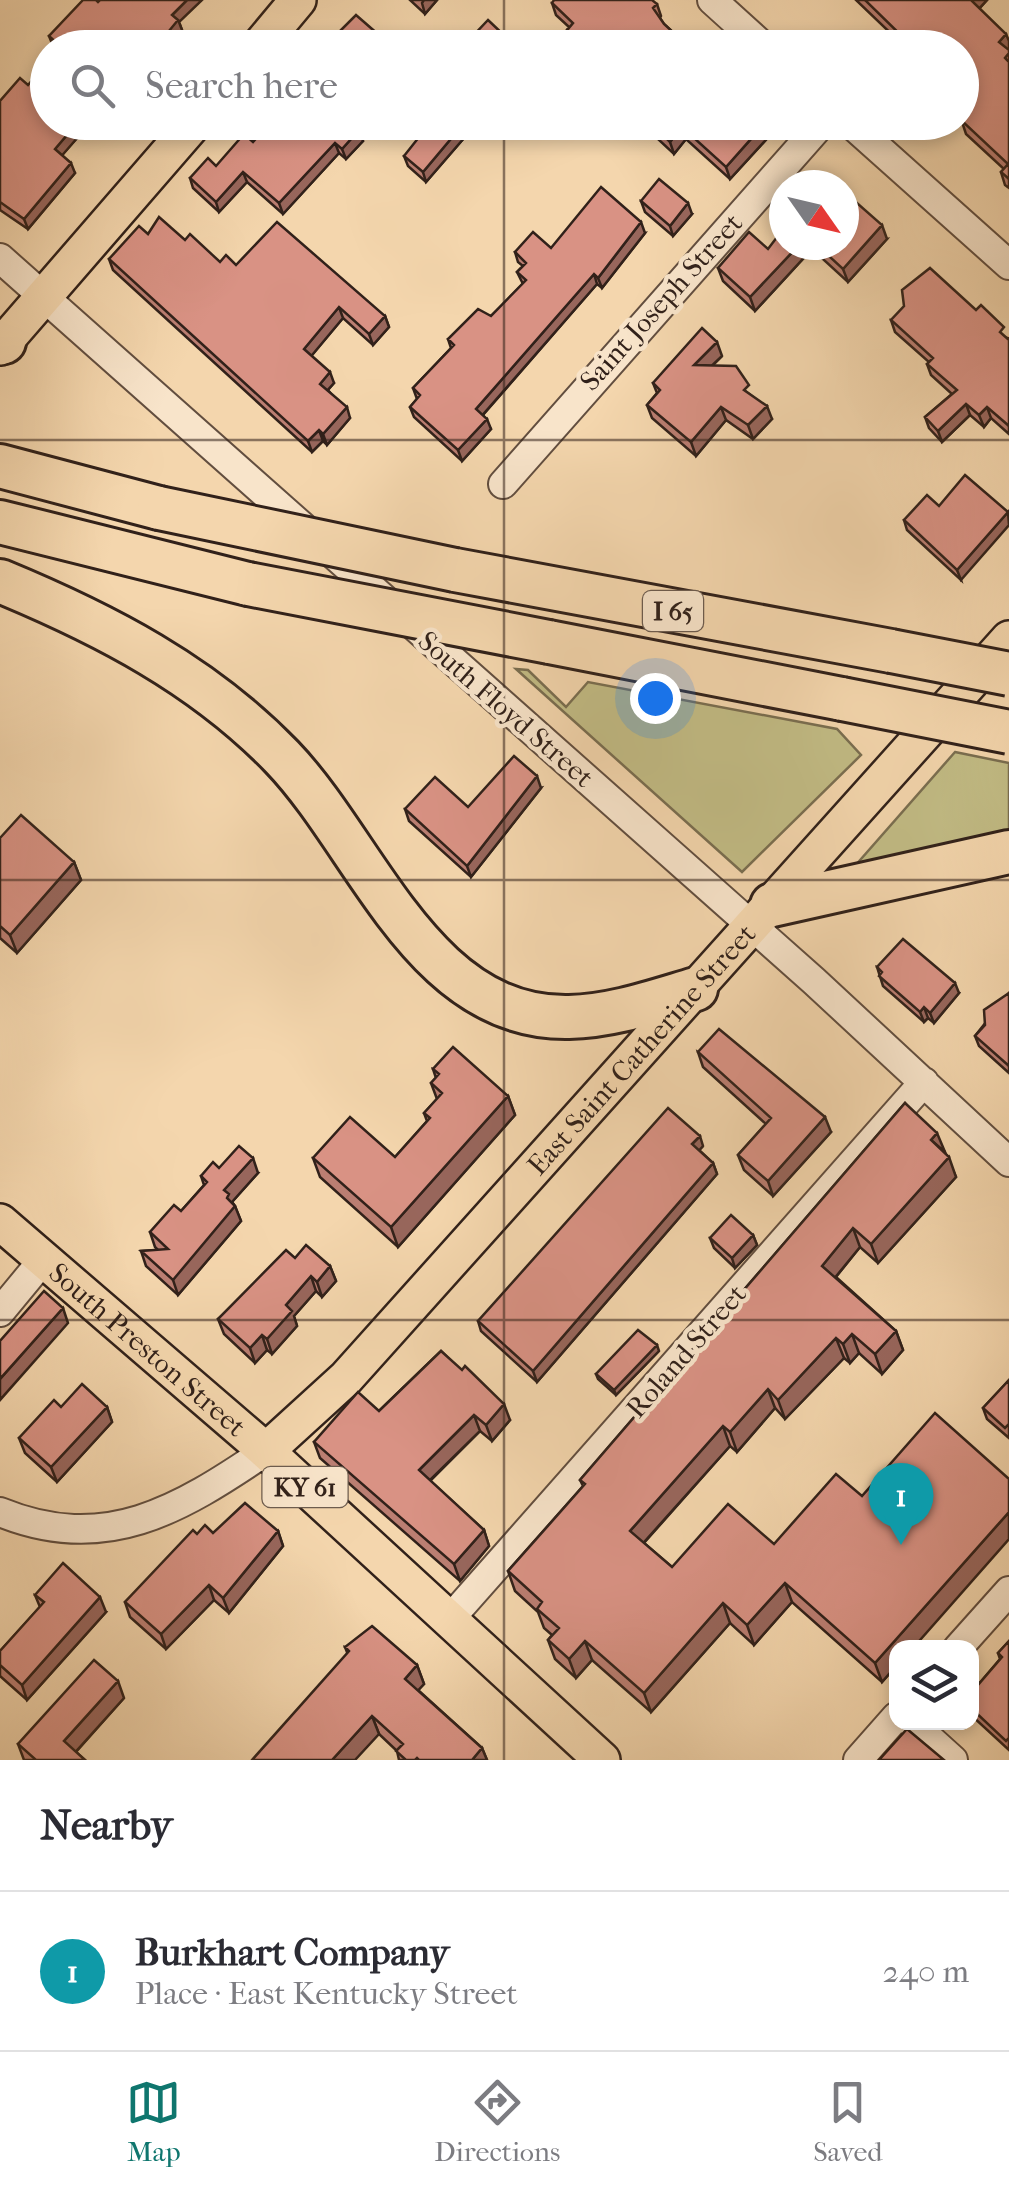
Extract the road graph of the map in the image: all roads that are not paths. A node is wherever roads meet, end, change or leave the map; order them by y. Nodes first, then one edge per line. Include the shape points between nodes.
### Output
1 (298, 0) edge
2 (712, 0) edge
3 (273, 30) edge
4 (745, 30) edge
5 (179, 140) edge
6 (807, 140) edge
7 (869, 140) edge
8 (0, 258) edge
9 (1009, 265) edge
10 (44, 296) junction
11 (1, 344) edge
12 (4, 468) edge
13 (503, 484) dead end
14 (0, 522) edge
15 (0, 580) edge
16 (1009, 639) edge
17 (1009, 674) edge
18 (1009, 732) edge
19 (1009, 852) edge
20 (762, 916) junction
21 (696, 989) junction
22 (924, 1082) junction
23 (1009, 1162) edge
24 (0, 1222) edge
25 (43, 1260) junction
26 (0, 1312) edge
27 (266, 1451) junction
28 (0, 1512) edge
29 (1009, 1591) edge
30 (448, 1621) junction
31 (965, 1640) edge
32 (889, 1724) edge
33 (920, 1730) edge
34 (602, 1760) edge
35 (858, 1760) edge
36 (953, 1760) edge

1 - 3 main road
2 - 4 street
5 - 10 main road
6 - 13 street, Saint Joseph Street
7 - 9 street
8 - 10 street, South Floyd Street
10 - 11 main road
10 - 20 street, South Floyd Street
12 - 17 highway, I 65, bridge via 158,508 455,570
14 - 18 highway, I 65, bridge via 248,584
15 - 21 highway via 156,655 228,704 316,797 444,966 492,1000 569,1017
16 - 20 main road, East Saint Catherine Street
19 - 20 highway
20 - 21 main road, East Saint Catherine Street
20 - 22 street, South Floyd Street
21 - 27 main road, East Saint Catherine Street via 337,1388
22 - 23 street, South Floyd Street
22 - 30 street, Roland Street
24 - 25 main road, South Preston Street / KY 61
25 - 26 street
25 - 27 main road, South Preston Street / KY 61
27 - 28 street via 134,1524 74,1530
27 - 30 main road, South Preston Street / KY 61
29 - 31 street
30 - 34 main road, South Preston Street / KY 61
32 - 35 street
33 - 36 street

